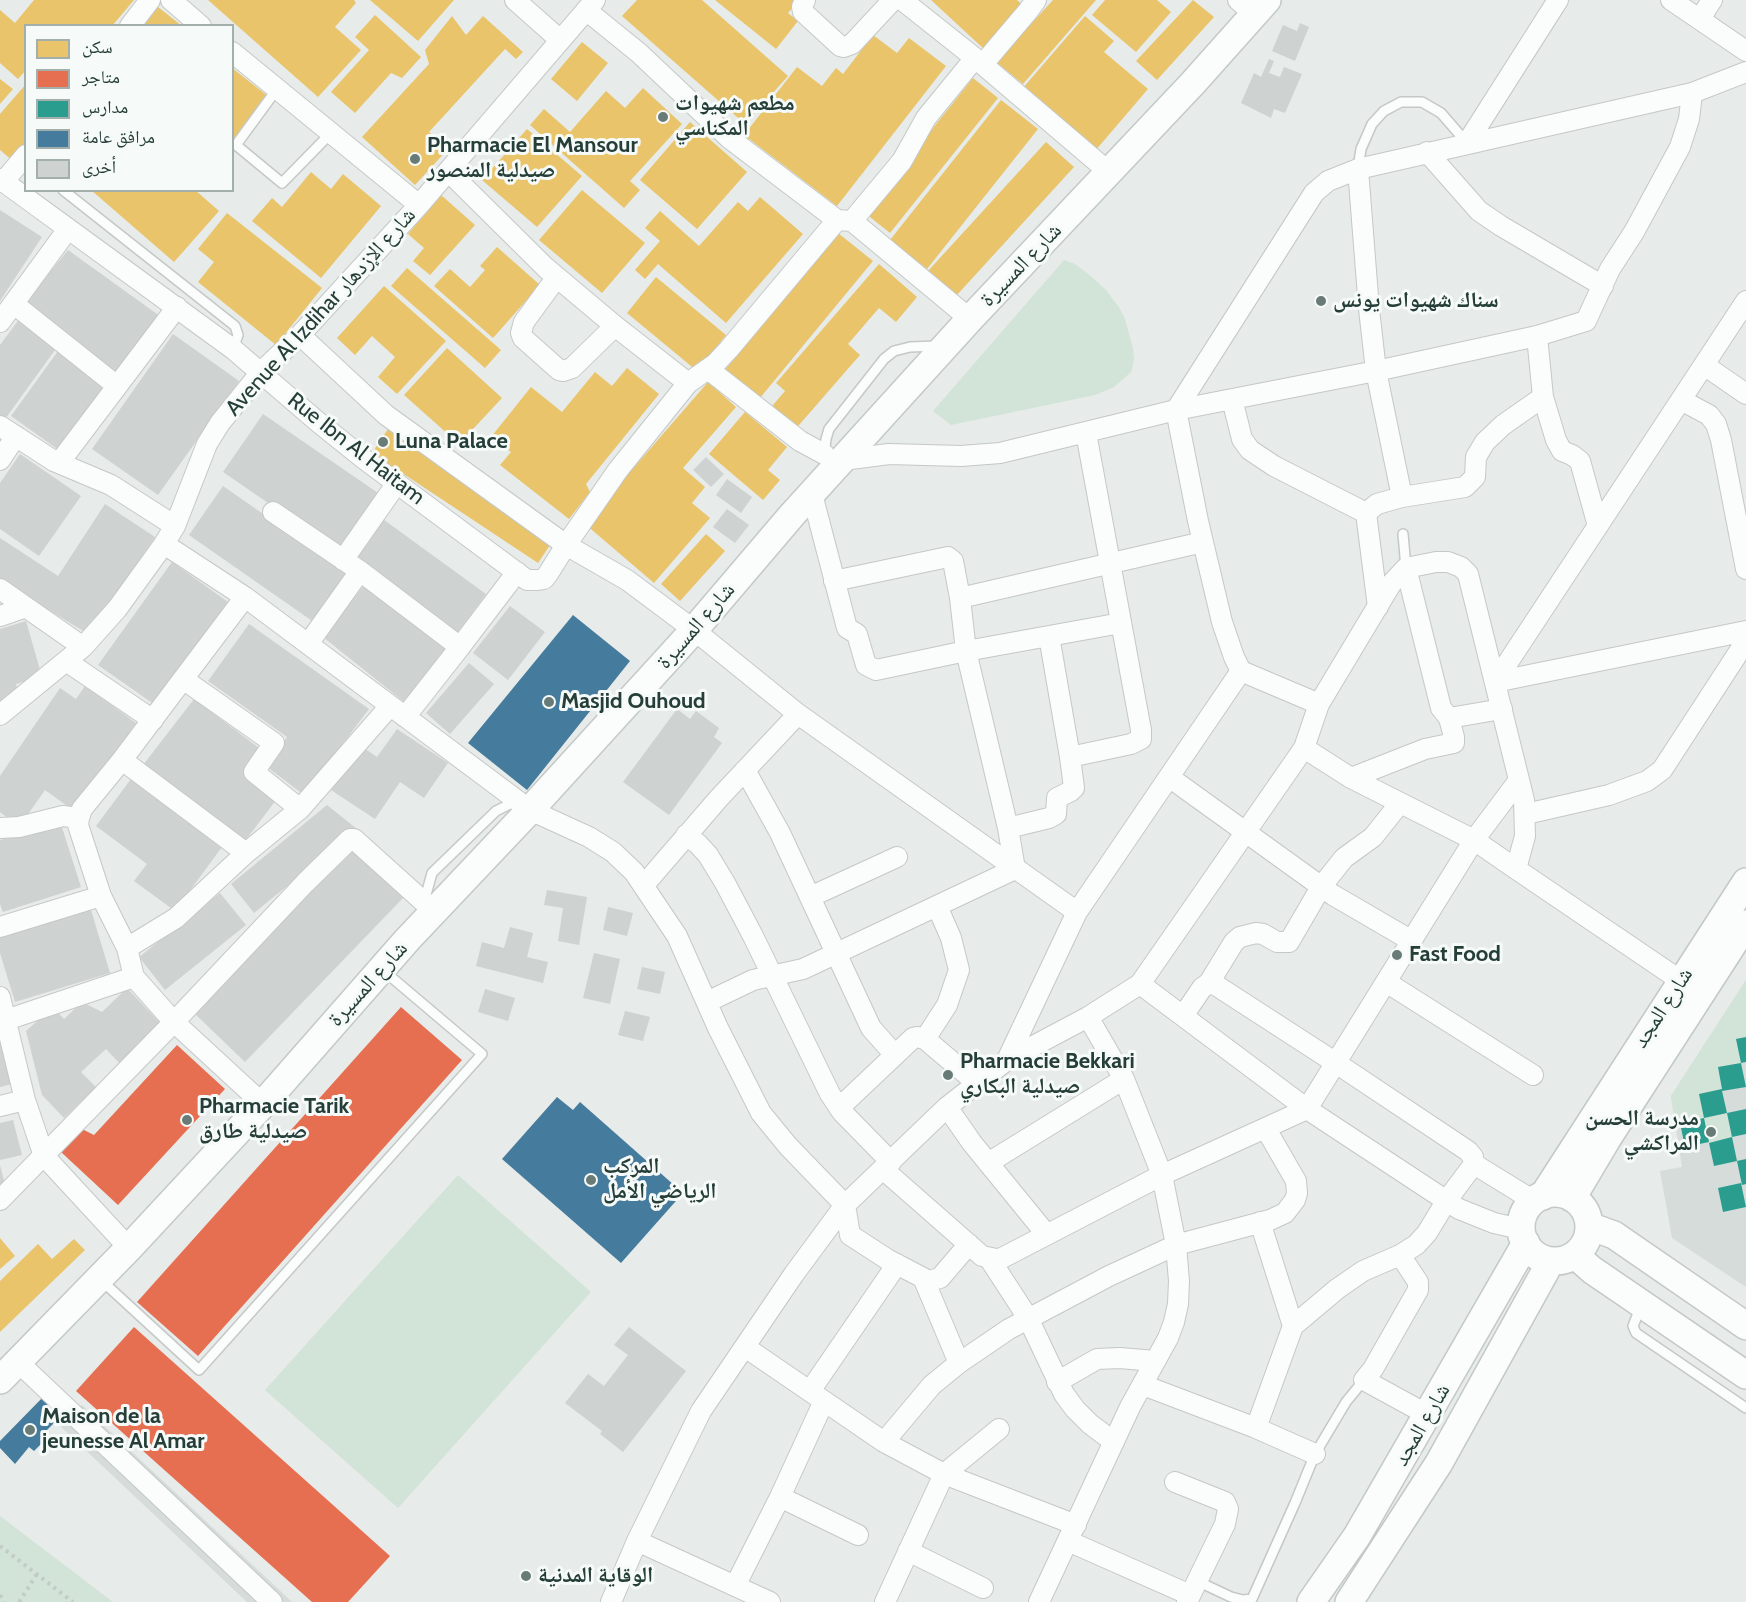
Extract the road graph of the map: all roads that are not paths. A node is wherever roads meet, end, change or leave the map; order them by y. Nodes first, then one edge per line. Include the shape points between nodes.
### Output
1 (150, 0) edge
2 (171, 0) edge
3 (515, 0) edge
4 (805, 0) edge
5 (893, 0) edge
6 (902, 0) edge
7 (1036, 0) edge
8 (1558, 0) edge
9 (1671, 0) edge
10 (1712, 0) edge
11 (591, 5) edge
12 (1253, 5) edge
13 (1700, 19) junction
14 (132, 24) edge
15 (199, 24) edge
16 (559, 39) junction
17 (1746, 51) edge
18 (234, 54) edge
19 (979, 61) junction
20 (1746, 72) edge
21 (277, 89) junction
22 (1692, 93) junction
23 (331, 133) junction
24 (1467, 143) junction
25 (1427, 152) junction
26 (24, 158) edge
27 (1358, 169) junction
28 (448, 171) junction
29 (1110, 173) junction
30 (8, 178) edge
31 (24, 192) edge
32 (24, 192) edge
33 (66, 192) edge
34 (419, 205) junction
35 (844, 221) junction
36 (68, 229) junction
37 (556, 277) junction
38 (1603, 286) junction
39 (1746, 301) edge
40 (14, 303) junction
41 (177, 307) junction
42 (970, 319) junction
43 (0, 322) edge
44 (615, 326) junction
45 (300, 335) junction
46 (1537, 336) junction
47 (946, 347) junction
48 (234, 348) junction
49 (1704, 365) junction
50 (708, 369) junction
51 (1376, 371) junction
52 (261, 372) junction
53 (688, 383) junction
54 (117, 386) junction
55 (1746, 394) edge
56 (1543, 397) junction
57 (1232, 399) junction
58 (1681, 400) junction
59 (1176, 410) junction
60 (8, 431) edge
61 (1086, 433) junction
62 (0, 460) edge
63 (59, 463) junction
64 (827, 471) junction
65 (397, 483) junction
66 (1401, 497) junction
67 (273, 512) dead end
68 (1366, 513) junction
69 (174, 526) junction
70 (1598, 526) junction
71 (1403, 534) dead end
72 (1203, 542) junction
73 (164, 544) junction
74 (566, 544) junction
75 (343, 560) junction
76 (1110, 565) junction
77 (1406, 568) junction
78 (1746, 569) edge
79 (360, 571) junction
80 (517, 572) junction
81 (834, 581) junction
82 (0, 589) edge
83 (245, 597) junction
84 (960, 598) junction
85 (26, 607) junction
86 (1378, 607) junction
87 (0, 616) edge
88 (1121, 623) junction
89 (694, 630) junction
90 (1746, 631) edge
91 (1049, 636) junction
92 (1746, 641) edge
93 (308, 644) junction
94 (460, 646) junction
95 (83, 647) junction
96 (966, 651) junction
97 (66, 661) junction
98 (1241, 671) junction
99 (183, 679) junction
100 (1495, 682) junction
101 (1319, 704) junction
102 (1502, 709) junction
103 (398, 712) junction
104 (798, 714) junction
105 (0, 715) edge
106 (1449, 718) junction
107 (153, 720) junction
108 (1304, 748) junction
109 (1070, 757) junction
110 (122, 760) junction
111 (745, 770) junction
112 (1169, 777) junction
113 (1352, 778) junction
114 (1519, 780) junction
115 (1400, 803) junction
116 (524, 805) junction
117 (300, 809) junction
118 (1526, 814) junction
119 (79, 818) junction
120 (0, 828) edge
121 (1008, 828) junction
122 (1245, 833) junction
123 (686, 835) junction
124 (1474, 840) junction
125 (246, 853) junction
126 (897, 857) dead end
127 (1015, 869) junction
128 (1516, 869) junction
129 (1746, 882) edge
130 (644, 885) junction
131 (1321, 887) junction
132 (101, 896) junction
133 (810, 897) junction
134 (938, 906) junction
135 (430, 907) junction
136 (1077, 912) junction
137 (1746, 924) edge
138 (0, 927) edge
139 (1412, 941) junction
140 (127, 948) junction
141 (837, 954) junction
142 (381, 969) junction
143 (134, 977) junction
144 (772, 977) junction
145 (1386, 982) junction
146 (1209, 983) junction
147 (1140, 984) junction
148 (1690, 987) junction
149 (0, 997) edge
150 (707, 1002) junction
151 (1183, 1016) junction
152 (1088, 1017) junction
153 (6, 1020) junction
154 (174, 1022) junction
155 (925, 1039) junction
156 (895, 1055) junction
157 (1007, 1060) junction
158 (1336, 1063) junction
159 (1533, 1076) dead end
160 (1124, 1079) junction
161 (976, 1083) junction
162 (25, 1100) junction
163 (263, 1104) junction
164 (0, 1106) edge
165 (947, 1107) junction
166 (839, 1108) junction
167 (1307, 1109) junction
168 (1266, 1129) junction
169 (44, 1156) junction
170 (988, 1163) junction
171 (1474, 1164) junction
172 (887, 1166) junction
173 (1162, 1175) junction
174 (1538, 1198) junction
175 (1572, 1198) junction
176 (0, 1200) edge
177 (1447, 1200) junction
178 (845, 1205) junction
179 (1260, 1222) junction
180 (1589, 1226) junction
181 (1047, 1235) junction
182 (1523, 1236) junction
183 (969, 1244) junction
184 (1176, 1245) junction
185 (129, 1248) junction
186 (1400, 1255) junction
187 (989, 1258) junction
188 (1563, 1258) junction
189 (897, 1264) junction
190 (99, 1278) junction
191 (924, 1280) junction
192 (1641, 1304) junction
193 (1028, 1318) junction
194 (1293, 1326) junction
195 (1746, 1326) edge
196 (745, 1347) junction
197 (1155, 1361) junction
198 (959, 1363) junction
199 (9, 1371) edge
200 (1746, 1375) edge
201 (1364, 1380) junction
202 (1057, 1382) junction
203 (1143, 1384) junction
204 (817, 1396) junction
205 (1746, 1408) edge
206 (1428, 1415) junction
207 (1256, 1428) junction
208 (999, 1429) dead end
209 (884, 1442) junction
210 (1114, 1442) junction
211 (1315, 1454) junction
212 (944, 1474) junction
213 (1175, 1482) dead end
214 (780, 1497) junction
215 (1072, 1533) junction
216 (858, 1535) dead end
217 (637, 1541) junction
218 (908, 1551) junction
219 (735, 1586) junction
220 (983, 1588) dead end
221 (1191, 1592) edge
222 (272, 1602) edge
223 (611, 1602) edge
224 (770, 1602) edge
225 (885, 1602) edge
226 (1039, 1602) edge
227 (1311, 1602) edge
228 (1349, 1602) edge

1 - 14 street
2 - 15 street
3 - 16 street
4 - 5 street via 803,12 844,47 852,44
6 - 19 street
7 - 19 street
8 - 24 street
9 - 13 street
10 - 13 street
11 - 16 street, Avenue Al Izdihar شارع الإزدهار
11 - 35 street via 729,138
12 - 29 street, شارع المسيرة
13 - 17 street
16 - 28 street, Avenue Al Izdihar شارع الإزدهار
18 - 21 street
19 - 29 street
19 - 35 street via 926,117 902,161
20 - 22 street
21 - 23 street
21 - 23 lane via 236,145 282,183
22 - 24 street
22 - 38 street via 1680,147
23 - 34 street
24 - 25 street
24 - 27 lane via 1441,113 1422,102 1401,102 1384,111 1372,124 1361,149
25 - 27 street
25 - 38 street via 1479,211
26 - 30 street
27 - 51 street
27 - 59 street via 1328,181 1314,193
28 - 34 street, Avenue Al Izdihar شارع الإزدهار
28 - 37 street
29 - 42 street, شارع المسيرة
30 - 31 street, Rue Ibn Al Haitam
32 - 36 street, Rue Ibn Al Haitam
33 - 48 lane via 231,322 238,335
34 - 45 street, Avenue Al Izdihar شارع الإزدهار
35 - 42 street
35 - 50 street
36 - 40 street
36 - 41 street, Rue Ibn Al Haitam
37 - 44 street
37 - 44 street via 524,322 521,333 559,370 573,368
38 - 46 street via 1586,321
39 - 49 street
40 - 43 street
40 - 54 street
41 - 48 street, Rue Ibn Al Haitam
41 - 54 street
42 - 47 street, شارع المسيرة
44 - 53 street
45 - 52 street, Avenue Al Izdihar شارع الإزدهار
45 - 74 street via 386,415
46 - 51 street
46 - 56 street
47 - 64 street, شارع المسيرة
47 - 64 lane via 910,347 894,351 884,359 830,429 826,439
48 - 52 street, Rue Ibn Al Haitam
49 - 55 street
49 - 58 street
50 - 53 street
50 - 64 street via 800,441
51 - 57 street
51 - 66 street
52 - 65 street, Rue Ibn Al Haitam
52 - 69 street, Avenue Al Izdihar شارع الإزدهار via 207,444
53 - 74 street
54 - 63 street
56 - 66 street via 1485,442 1476,457 1475,477 1465,487
56 - 70 street via 1562,451 1580,461
57 - 59 street
57 - 68 street via 1242,440 1250,450
58 - 70 street
58 - 78 street via 1709,415 1716,424
59 - 61 street
59 - 72 street
60 - 62 street
60 - 63 street
61 - 64 street via 1000,453 890,454
61 - 76 street
63 - 69 street via 111,485
64 - 81 street
64 - 89 street, شارع المسيرة
65 - 75 street
65 - 80 street, Rue Ibn Al Haitam
66 - 68 street via 1377,504
67 - 75 street
68 - 86 street
69 - 73 street, Avenue Al Izdihar شارع الإزدهار
70 - 100 street
71 - 77 lane
72 - 76 street
72 - 98 street via 1222,622
73 - 83 street
73 - 95 street, Avenue Al Izdihar شارع الإزدهار via 117,609
74 - 80 street, Rue Ibn Al Haitam via 544,579 533,581
74 - 89 street via 627,579
75 - 79 street
76 - 84 street
76 - 88 street
77 - 86 street
77 - 100 street via 1448,562 1468,574
77 - 106 street via 1441,708
79 - 93 street
79 - 94 street
80 - 94 street
81 - 84 street via 948,557 953,561
81 - 96 street via 847,628 858,634 866,665 876,670
82 - 85 street
83 - 93 street
83 - 99 street
84 - 96 street
85 - 87 street
85 - 95 street
86 - 101 street
88 - 91 street
88 - 109 street via 1142,739
89 - 104 street
89 - 116 street, شارع المسيرة
90 - 100 street
91 - 96 street
91 - 109 street
92 - 118 street via 1662,770 1647,781 1609,795
93 - 103 street
94 - 103 street
95 - 97 street, Avenue Al Izdihar شارع الإزدهار
96 - 121 street
97 - 105 street, Avenue Al Izdihar شارع الإزدهار
97 - 107 street
98 - 101 street
98 - 112 street
99 - 107 street
99 - 117 street via 274,743 254,772
100 - 102 street
101 - 108 street
102 - 106 street
102 - 114 street
103 - 116 street
103 - 117 street
104 - 111 street
104 - 127 street
106 - 113 street via 1454,743 1425,749
107 - 110 street
108 - 113 street
108 - 122 street
109 - 121 street via 1074,788 1057,798 1056,814
110 - 119 street
110 - 125 street
111 - 123 street
111 - 133 street
112 - 122 street
112 - 136 street
113 - 115 street
114 - 118 street
114 - 124 street
115 - 124 street
115 - 131 street via 1373,837 1344,858
116 - 130 street via 613,852
116 - 135 street, شارع المسيرة
117 - 125 street
118 - 128 street
119 - 120 street via 63,816 18,828
119 - 132 street
121 - 127 street
122 - 131 street
122 - 147 street
123 - 130 street
123 - 144 street via 708,855
124 - 128 street
124 - 139 street
125 - 140 street via 176,918
126 - 133 street
127 - 134 street
127 - 136 street
128 - 148 street
129 - 148 street, شارع المجد
130 - 150 street via 677,936
131 - 139 street
131 - 146 street via 1289,942 1277,942 1256,933 1240,937
132 - 138 street
132 - 140 street
133 - 141 street
134 - 141 street
134 - 155 street via 959,970 947,1005
135 - 142 street, شارع المسيرة
135 - 154 street via 350,838
136 - 157 street
137 - 148 street, شارع المجد
139 - 145 street
140 - 143 street
141 - 144 street
141 - 156 street via 871,1028
142 - 163 street, شارع المسيرة
142 - 190 lane via 482,1054 199,1370
143 - 153 street
143 - 154 street
144 - 150 street via 753,980
144 - 166 street
145 - 158 street
145 - 159 street
146 - 151 street
146 - 158 street
147 - 151 street
147 - 152 street
148 - 174 street, شارع المجد
148 - 175 street, شارع المجد
149 - 153 street
150 - 178 street via 761,1113
151 - 167 street
152 - 157 street
152 - 160 street
153 - 162 street
154 - 163 street
154 - 169 street
155 - 156 street via 913,1038
155 - 161 street
156 - 166 street
157 - 161 street
158 - 167 street
158 - 171 street via 1468,1151
160 - 170 street
160 - 173 street
161 - 165 street
162 - 164 street
162 - 169 street
163 - 185 street, شارع المسيرة
165 - 170 street
165 - 172 street
166 - 172 street
167 - 168 street
167 - 177 street
168 - 173 street
168 - 179 street via 1296,1181 1297,1192 1285,1213
169 - 176 street
169 - 185 street
170 - 181 street
171 - 174 street
171 - 177 street
172 - 178 street
172 - 183 street
173 - 181 street
173 - 184 street
174 - 175 street via 1561,1194
174 - 182 street via 1522,1218
175 - 180 street via 1581,1205
177 - 182 street
177 - 186 street via 1427,1233
178 - 189 street via 850,1235
178 - 196 street
179 - 184 street
179 - 194 street
180 - 188 street via 1586,1243
180 - 195 street via 1622,1240
181 - 187 street via 1002,1258
182 - 188 street via 1532,1252 1541,1258
182 - 206 street, شارع المجد
183 - 187 street
183 - 191 street via 940,1278
184 - 193 street
184 - 197 street via 1178,1304 1174,1322
185 - 190 street, شارع المسيرة
186 - 194 street via 1337,1288
186 - 201 street via 1418,1282 1418,1290
187 - 193 street
188 - 192 street via 1592,1270
188 - 228 street, شارع المجد
189 - 191 street
189 - 204 street
190 - 199 street, شارع المسيرة
191 - 198 street
192 - 200 street
192 - 205 lane via 1633,1326 1636,1333
193 - 198 street
193 - 202 street
194 - 207 street
196 - 204 street
196 - 217 street via 701,1411
197 - 202 street via 1097,1359
197 - 203 street
198 - 209 street via 918,1401
199 - 222 street
201 - 206 street
201 - 211 lane
202 - 210 street via 1075,1409
203 - 207 street
203 - 210 street
204 - 209 street
204 - 214 street
206 - 227 street, شارع المجد via 1357,1536
207 - 211 street
208 - 212 street
209 - 212 street
210 - 215 street
211 - 221 lane via 1252,1599
212 - 215 street
212 - 218 street
213 - 221 street via 1228,1506 1225,1524
214 - 216 street
214 - 219 street
215 - 221 street
215 - 226 street
217 - 219 street
217 - 223 street
218 - 220 street
218 - 225 street
219 - 224 street

